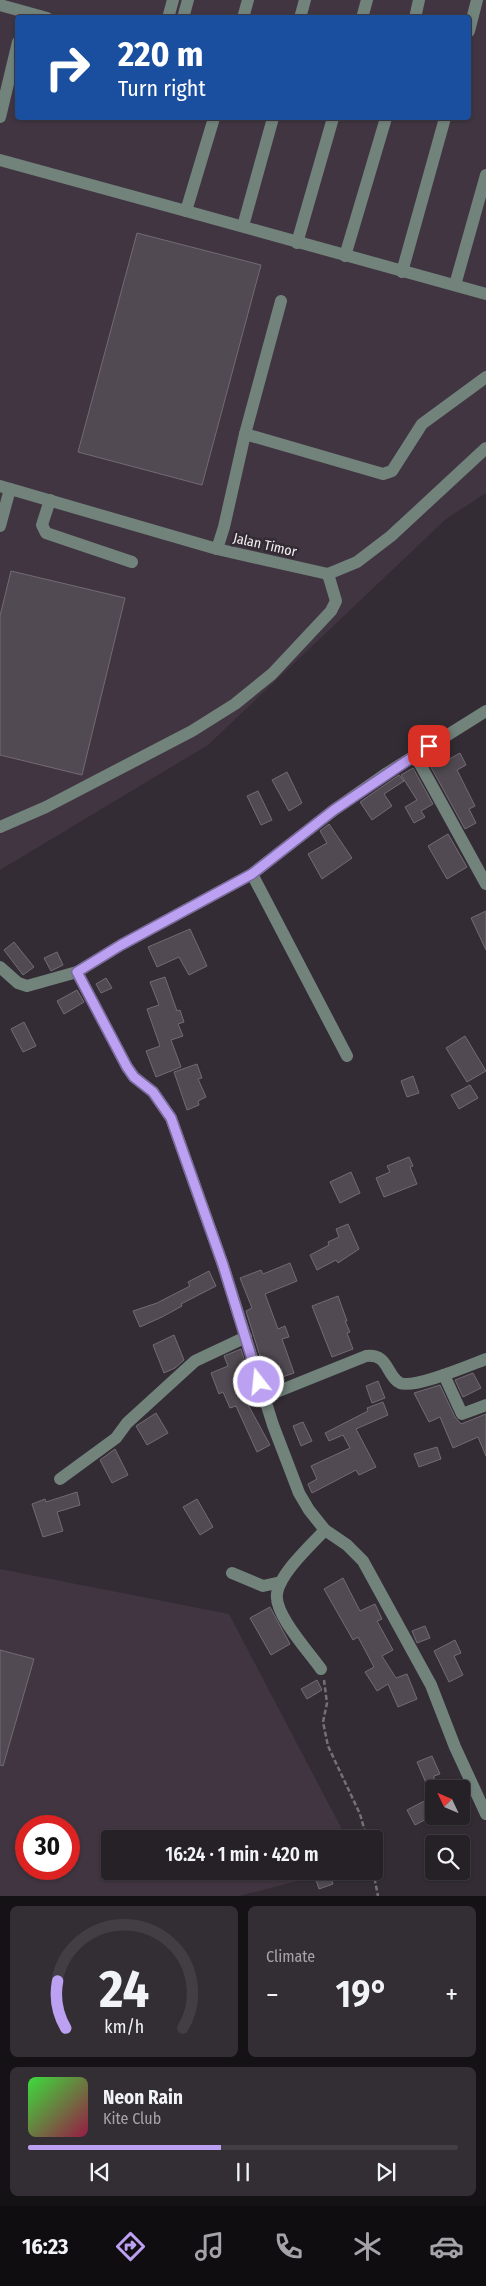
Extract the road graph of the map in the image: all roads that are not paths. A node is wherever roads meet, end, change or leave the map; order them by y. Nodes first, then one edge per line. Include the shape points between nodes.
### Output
1 (173, 0) edge
2 (188, 0) edge
3 (248, 0) edge
4 (305, 0) edge
5 (366, 0) edge
6 (419, 0) edge
7 (477, 0) edge
8 (0, 5) edge
9 (24, 15) edge
10 (169, 15) edge
11 (184, 15) edge
12 (244, 15) edge
13 (301, 15) edge
14 (363, 15) edge
15 (415, 15) edge
16 (471, 23) edge
17 (15, 54) edge
18 (0, 117) edge
19 (213, 120) edge
20 (272, 120) edge
21 (332, 120) edge
22 (385, 120) edge
23 (444, 120) edge
24 (0, 160) edge
25 (486, 175) edge
26 (186, 211) junction
27 (243, 226) junction
28 (297, 243) junction
29 (345, 256) junction
30 (402, 272) junction
31 (455, 285) junction
32 (486, 294) edge
33 (281, 301) dead end
34 (486, 377) edge
35 (245, 434) junction
36 (486, 448) edge
37 (5, 487) edge
38 (50, 500) junction
39 (0, 526) edge
40 (217, 549) junction
41 (132, 562) dead end
42 (328, 574) junction
43 (486, 711) edge
44 (415, 755) junction
45 (0, 827) edge
46 (252, 874) junction
47 (486, 884) edge
48 (0, 967) edge
49 (77, 972) junction
50 (347, 1056) dead end
51 (246, 1337) junction
52 (486, 1360) edge
53 (444, 1375) junction
54 (264, 1397) junction
55 (486, 1405) edge
56 (60, 1479) dead end
57 (325, 1530) junction
58 (232, 1573) dead end
59 (281, 1582) junction
60 (321, 1669) road end
61 (486, 1814) edge

1 - 10 street
2 - 11 street
3 - 12 street
4 - 13 street
5 - 14 street
6 - 15 street
7 - 16 street
8 - 9 street
17 - 18 street
19 - 26 street
20 - 27 street
21 - 28 street
22 - 29 street
23 - 30 street
24 - 26 street
25 - 31 street
26 - 27 street
27 - 28 street
28 - 29 street
29 - 30 street
30 - 31 street
31 - 32 street
33 - 35 street
34 - 35 street via 422,424 388,473
35 - 40 street
36 - 42 street via 391,536 357,562
37 - 38 street, Jalan Timor
37 - 39 street
38 - 40 street, Jalan Timor
38 - 41 street via 42,525 46,533
40 - 42 street, Jalan Timor
42 - 45 street via 336,601 331,611 272,674 235,704 192,731
43 - 44 street
44 - 46 street via 334,810
44 - 47 street
46 - 49 street
46 - 50 street
48 - 49 street via 18,983 27,986
49 - 51 street via 127,1067 153,1092 171,1118
51 - 54 street
51 - 56 street via 195,1361 127,1422 116,1438
52 - 53 street
53 - 54 street via 413,1383 400,1382 383,1361 372,1355
53 - 55 street via 462,1414
54 - 57 street via 299,1493
57 - 59 street
57 - 61 street via 363,1561 375,1582 431,1685
58 - 59 street via 263,1586
59 - 60 street via 277,1603 282,1615

